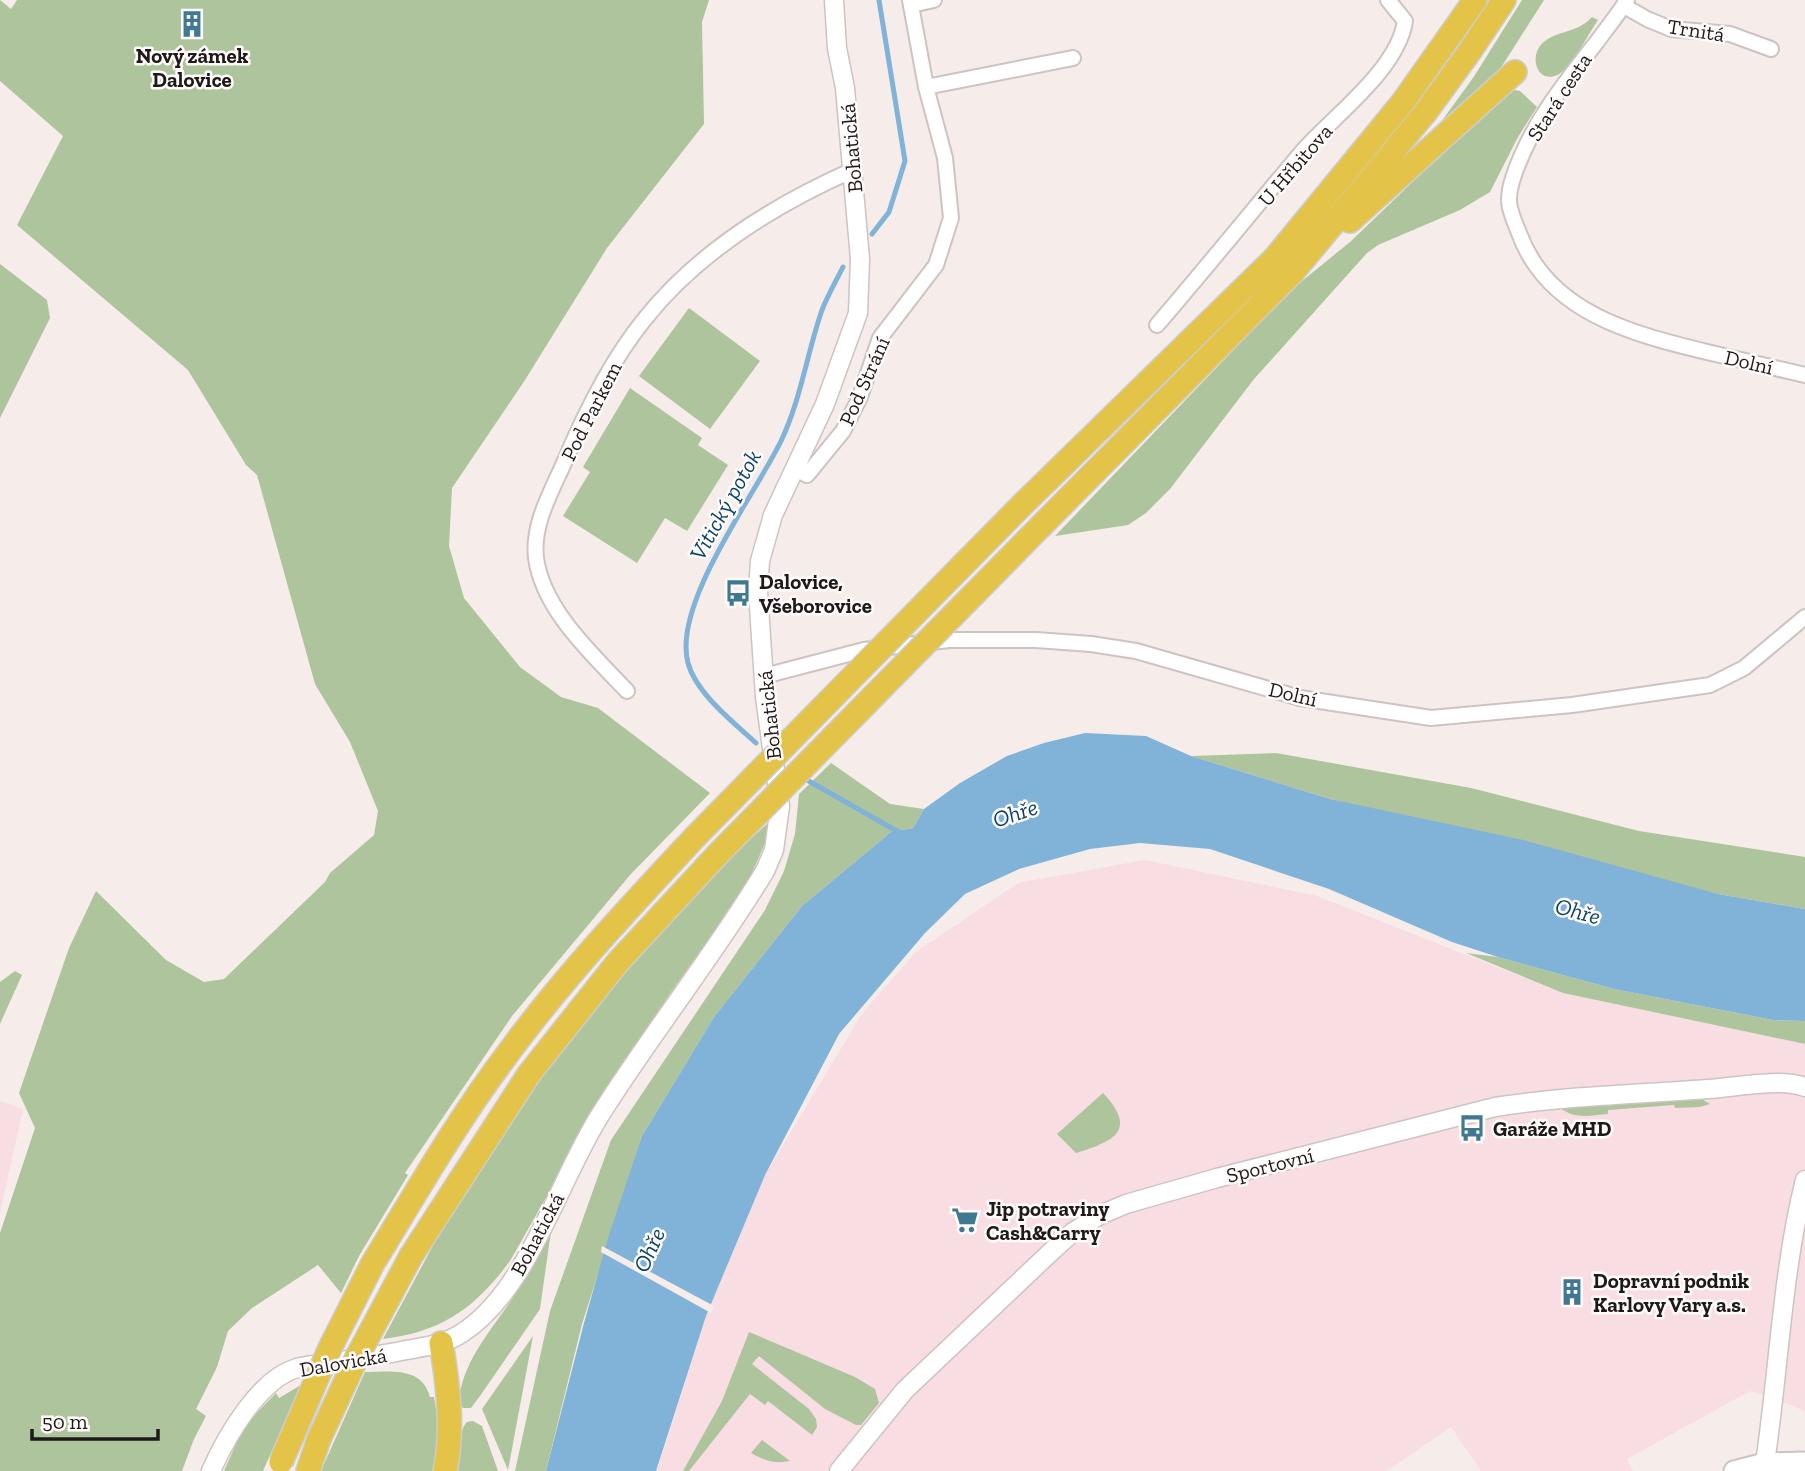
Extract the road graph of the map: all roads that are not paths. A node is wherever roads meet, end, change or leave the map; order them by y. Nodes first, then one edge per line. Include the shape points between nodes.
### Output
1 (834, 0) edge
2 (934, 0) edge
3 (1388, 0) edge
4 (1475, 0) edge
5 (1504, 0) edge
6 (911, 2) edge
7 (1626, 3) edge
8 (1771, 49) dead end
9 (1073, 58) dead end
10 (1515, 72) dead end
11 (926, 87) junction
12 (853, 170) junction
13 (1507, 203) joint
14 (1293, 272) junction
15 (1157, 325) dead end
16 (1805, 375) edge
17 (800, 472) junction
18 (1805, 617) edge
19 (764, 676) junction
20 (628, 691) dead end
21 (1805, 1087) edge
22 (1805, 1180) edge
23 (441, 1343) junction
24 (1805, 1462) edge
25 (1765, 1463) junction
26 (280, 1467) edge
27 (211, 1471) edge
28 (308, 1471) edge
29 (445, 1471) edge
30 (839, 1471) edge
31 (1734, 1471) edge

1 - 12 street, Bohatická
2 - 6 street, Pod Strání
3 - 15 street, U Hřbitova via 1405,21 1403,37 1367,88 1303,152
4 - 26 highway, bridge via 1403,102 1275,258 1021,506 594,946 505,1056 373,1263 330,1348
5 - 14 highway via 1424,113
6 - 11 street, Pod Strání
7 - 8 street, Trnitá via 1671,29 1730,34
7 - 13 street, Stará cesta via 1535,128
9 - 11 street
10 - 14 highway
11 - 17 street, Pod Strání via 951,201 944,246 936,265 880,338 843,431
12 - 17 street, Bohatická via 860,259 858,313
12 - 20 street, Pod Parkem via 806,191 735,237 692,270 644,320 603,380 539,520 536,557 547,595 585,646
13 - 16 street, Dolní via 1524,247 1542,275 1587,313 1652,339
14 - 28 highway, bridge via 718,854 618,962 529,1074 411,1256 356,1359
17 - 19 street, Bohatická via 773,515 760,561
18 - 19 street, Dolní via 1744,668 1710,685 1572,705 1432,718 1300,698 1136,651 1036,640 949,640 864,650
19 - 23 street, Bohatická via 780,806 774,850 765,871 599,1115 502,1295 482,1318
21 - 30 street, Sportovní via 1787,1083 1541,1100 1126,1204 1100,1215 1054,1249 905,1390
22 - 25 street via 1791,1243
23 - 27 street, Dalovická via 296,1368 246,1409
23 - 29 highway via 449,1410
24 - 25 main road
25 - 31 main road

